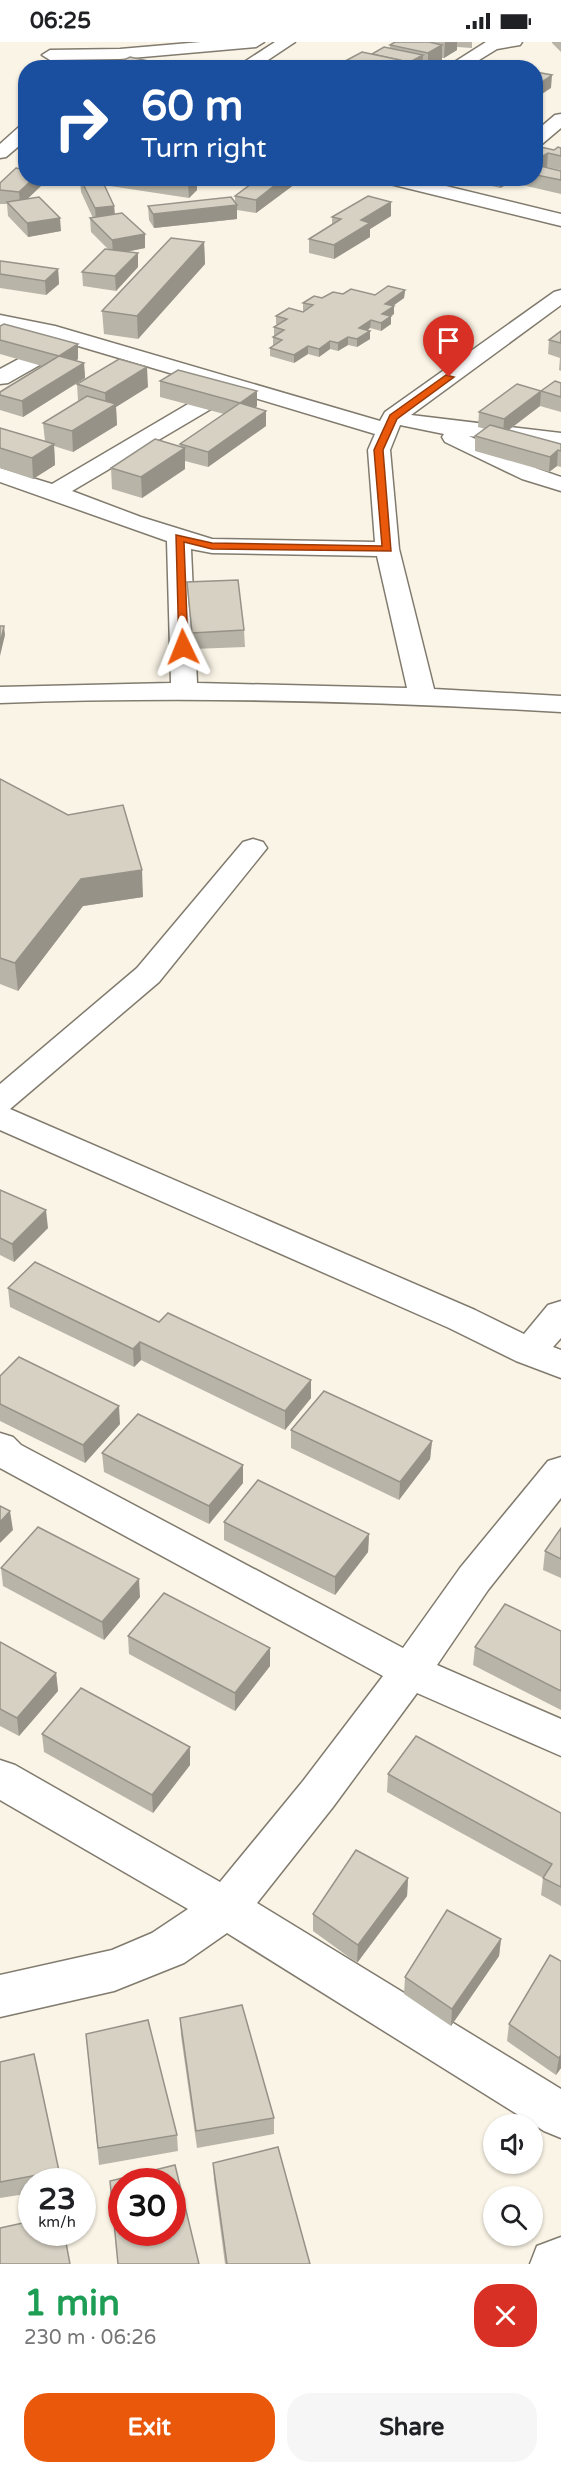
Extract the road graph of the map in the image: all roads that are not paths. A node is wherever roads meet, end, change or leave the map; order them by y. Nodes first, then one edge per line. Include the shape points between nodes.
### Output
1 (256, 42) edge
2 (287, 42) edge
3 (514, 42) edge
4 (491, 44) edge
5 (50, 55) edge
6 (257, 60) edge
7 (466, 60) edge
8 (561, 119) edge
9 (543, 134) edge
10 (18, 137) edge
11 (543, 141) edge
12 (561, 145) edge
13 (0, 153) edge
14 (421, 186) edge
15 (561, 220) edge
16 (561, 296) edge
17 (0, 321) edge
18 (73, 338) junction
19 (0, 378) edge
20 (234, 386) junction
21 (390, 424) junction
22 (427, 425) junction
23 (561, 440) edge
24 (0, 475) edge
25 (561, 484) edge
26 (54, 492) junction
27 (179, 537) junction
28 (387, 549) junction
29 (184, 690) junction
30 (0, 695) edge
31 (422, 695) junction
32 (561, 704) edge
33 (254, 848) dead end
34 (0, 1101) edge
35 (0, 1117) edge
36 (561, 1314) edge
37 (529, 1352) junction
38 (561, 1365) edge
39 (0, 1447) edge
40 (561, 1471) edge
41 (410, 1671) junction
42 (561, 1738) edge
43 (0, 1778) edge
44 (226, 1908) junction
45 (0, 1996) edge
46 (561, 2115) edge
47 (561, 2262) edge
48 (555, 2264) edge

1 - 5 street via 120,54
2 - 6 street
3 - 4 street
4 - 7 street
8 - 9 street
10 - 13 street
11 - 12 street
14 - 15 street
16 - 21 street
17 - 18 street
18 - 19 street
18 - 20 street
20 - 21 street
20 - 26 street
21 - 22 street
21 - 28 street via 379,450
22 - 23 street
22 - 25 street via 530,474
24 - 26 street
26 - 27 street
27 - 28 street via 212,546
27 - 29 street
28 - 31 street
29 - 30 street
29 - 31 street
31 - 32 street
33 - 34 street via 148,975
35 - 37 street
36 - 37 street
37 - 38 street
39 - 41 street via 8,1455
40 - 41 street via 474,1579
41 - 42 street
41 - 44 street
43 - 44 street
44 - 45 street via 168,1948 114,1970
44 - 46 street
47 - 48 street

